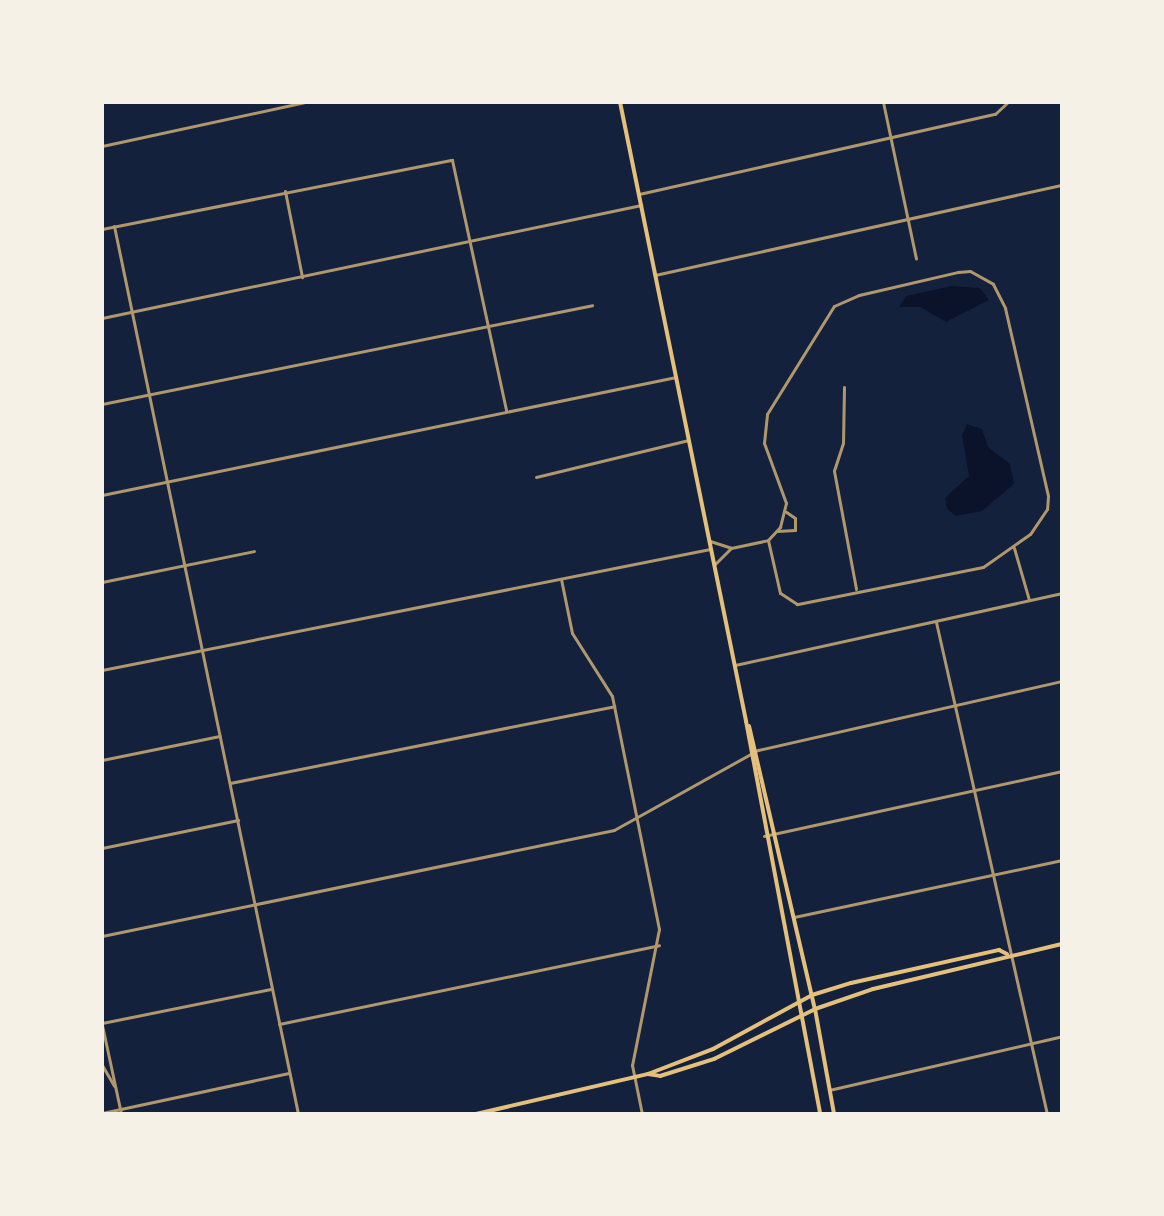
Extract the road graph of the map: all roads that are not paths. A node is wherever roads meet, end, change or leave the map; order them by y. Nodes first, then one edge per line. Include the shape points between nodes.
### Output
1 (306, 102) edge
2 (620, 102) edge
3 (883, 102) edge
4 (1008, 102) edge
5 (891, 139) junction
6 (102, 146) edge
7 (1062, 185) edge
8 (285, 191) junction
9 (639, 194) junction
10 (641, 205) junction
11 (908, 219) junction
12 (114, 226) junction
13 (102, 229) edge
14 (473, 242) junction
15 (916, 259) dead end
16 (655, 275) junction
17 (302, 277) junction
18 (592, 305) dead end
19 (132, 312) junction
20 (102, 318) edge
21 (489, 327) junction
22 (676, 377) junction
23 (844, 387) dead end
24 (149, 395) junction
25 (102, 404) edge
26 (506, 410) junction
27 (689, 440) junction
28 (536, 477) dead end
29 (167, 482) junction
30 (102, 495) edge
31 (786, 512) junction
32 (777, 531) junction
33 (768, 540) junction
34 (710, 541) junction
35 (711, 548) junction
36 (731, 548) junction
37 (1014, 548) junction
38 (254, 551) dead end
39 (715, 564) junction
40 (185, 565) junction
41 (561, 579) junction
42 (102, 584) edge
43 (856, 589) junction
44 (1062, 593) edge
45 (1029, 600) junction
46 (936, 622) junction
47 (203, 651) junction
48 (735, 665) junction
49 (102, 670) edge
50 (1062, 681) edge
51 (614, 706) junction
52 (955, 706) junction
53 (746, 721) junction
54 (221, 735) junction
55 (758, 750) junction
56 (749, 754) junction
57 (102, 760) edge
58 (1062, 771) edge
59 (230, 783) junction
60 (975, 791) junction
61 (637, 819) junction
62 (238, 820) junction
63 (775, 834) junction
64 (764, 836) junction
65 (102, 848) edge
66 (1062, 860) edge
67 (994, 875) junction
68 (255, 904) junction
69 (794, 917) junction
70 (102, 936) edge
71 (1062, 944) edge
72 (659, 945) junction
73 (1009, 954) junction
74 (272, 988) junction
75 (812, 995) junction
76 (797, 1003) junction
77 (815, 1009) junction
78 (800, 1016) junction
79 (102, 1024) edge
80 (279, 1024) junction
81 (1062, 1036) edge
82 (1031, 1043) junction
83 (102, 1065) edge
84 (289, 1073) junction
85 (648, 1074) junction
86 (635, 1078) junction
87 (116, 1090) junction
88 (829, 1090) junction
89 (120, 1112) edge
90 (102, 1113) edge
91 (298, 1114) edge
92 (477, 1114) edge
93 (642, 1114) edge
94 (820, 1114) edge
95 (834, 1114) edge
96 (1047, 1114) edge

1 - 6 street
2 - 9 main road
3 - 5 street
4 - 5 street via 995,114
5 - 9 street
5 - 11 street
7 - 11 street
8 - 12 street
8 - 14 street via 452,160
8 - 17 street
9 - 10 main road
10 - 14 street
10 - 16 main road
11 - 15 street
11 - 16 street
12 - 13 street
12 - 19 street
14 - 17 street
14 - 21 street
16 - 22 main road
17 - 19 street
18 - 21 street
19 - 20 street
19 - 24 street
21 - 24 street
21 - 26 street
22 - 26 street
22 - 27 main road
23 - 43 street via 843,443 834,471
24 - 25 street
24 - 29 street
26 - 29 street
27 - 28 street
27 - 34 main road
29 - 30 street
29 - 40 street
31 - 32 street
31 - 32 street via 795,518 795,530
31 - 37 street via 764,432 770,406 825,317 843,300 958,272 984,277 997,289 1005,308 1048,496 1042,520
32 - 33 street
33 - 36 street
33 - 43 street via 780,593 791,603
34 - 35 main road
34 - 36 street
35 - 39 main road
35 - 41 street
36 - 39 street
37 - 43 street via 983,567
37 - 45 street
38 - 40 street
39 - 48 main road
40 - 42 street
40 - 47 street
41 - 47 street
41 - 51 street via 572,633
44 - 45 street
45 - 46 street
46 - 48 street
46 - 52 street
47 - 49 street
47 - 54 street
48 - 53 main road
50 - 52 street
51 - 59 street
51 - 61 street
52 - 55 street
52 - 60 street
53 - 55 main road
53 - 56 main road
54 - 57 street
54 - 59 street
55 - 56 street
55 - 63 main road
56 - 61 street
56 - 64 main road
58 - 60 street
59 - 62 street
60 - 63 street
60 - 67 street
61 - 68 street via 614,830
61 - 72 street
62 - 65 street
62 - 68 street
63 - 64 street
63 - 69 main road
64 - 76 main road
66 - 67 street
67 - 69 street
67 - 73 street
68 - 70 street
68 - 74 street
69 - 75 main road
71 - 73 main road
72 - 80 street
72 - 86 street via 632,1065
73 - 75 main road via 999,950
73 - 77 main road
73 - 82 street
74 - 79 street
74 - 80 street
75 - 76 main road
75 - 77 main road
76 - 78 main road
76 - 85 main road via 713,1049
77 - 78 main road
77 - 88 main road
78 - 85 main road via 714,1059 660,1076
78 - 94 main road
79 - 87 street
80 - 84 street
81 - 82 street
82 - 88 street
82 - 96 street
83 - 87 street
84 - 89 street
84 - 91 street
85 - 86 main road
86 - 92 main road
86 - 93 street
87 - 89 street
88 - 95 main road
89 - 90 street

